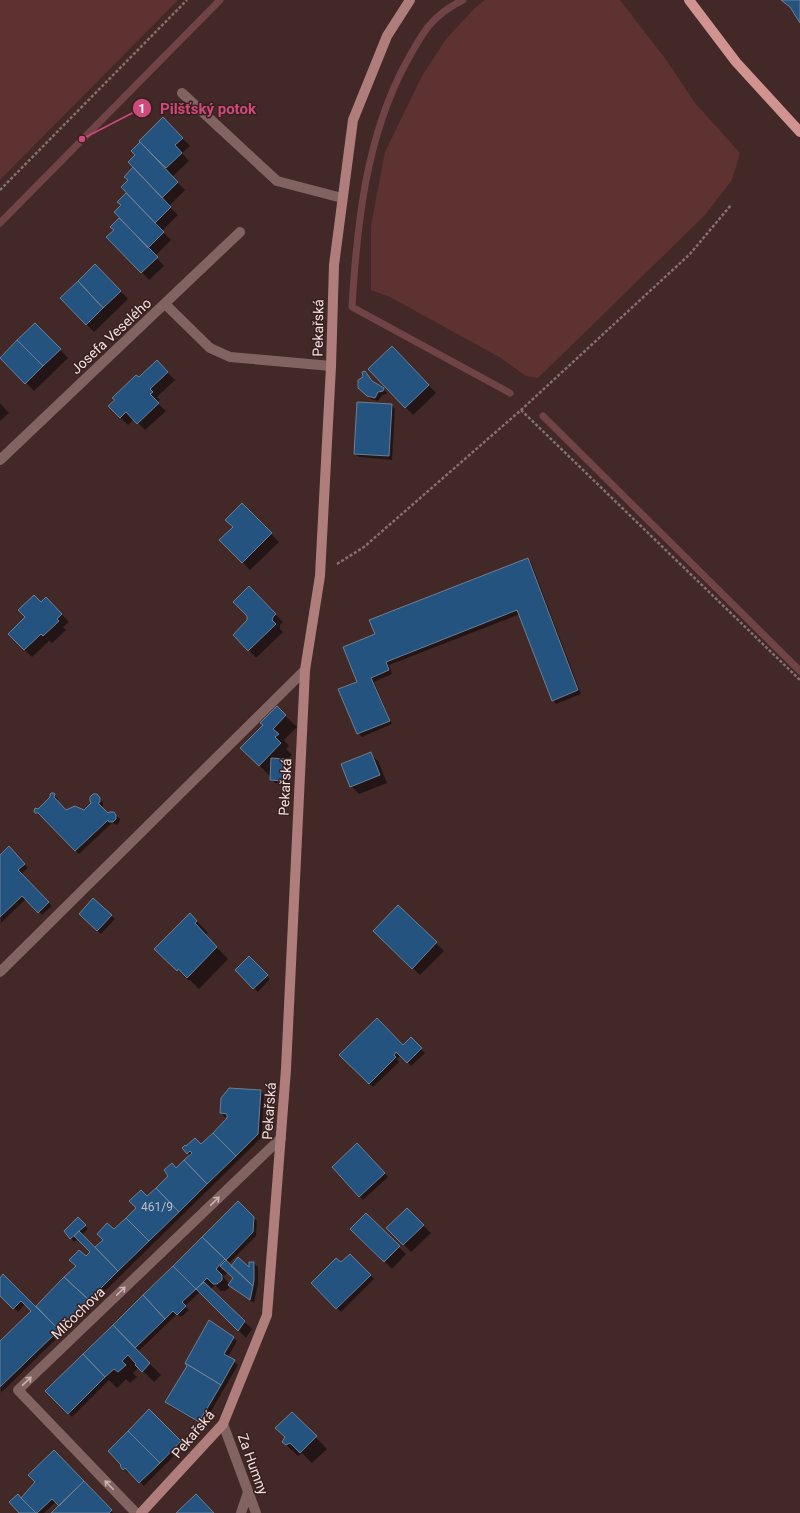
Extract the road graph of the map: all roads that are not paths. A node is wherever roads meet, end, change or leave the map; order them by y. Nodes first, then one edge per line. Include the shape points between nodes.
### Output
1 (410, 0) edge
2 (690, 0) edge
3 (182, 93) dead end
4 (800, 132) edge
5 (342, 198) junction
6 (240, 232) dead end
7 (165, 304) junction
8 (331, 366) junction
9 (0, 460) edge
10 (305, 670) junction
11 (0, 972) edge
12 (281, 1138) junction
13 (223, 1424) junction
14 (248, 1492) junction
15 (136, 1513) edge
16 (141, 1513) edge
17 (241, 1513) edge
18 (256, 1513) edge

1 - 5 street, Pekařská via 387,36 353,120
2 - 4 main road via 736,62
3 - 5 street via 277,182
5 - 8 street, Pekařská via 334,265
6 - 7 street, Josefa Veselého
7 - 8 street via 210,348 230,357
7 - 9 street, Josefa Veselého
8 - 10 street, Pekařská via 320,576
10 - 11 street
10 - 12 street, Pekařská
12 - 13 street, Pekařská via 267,1315
15 -> 12 street, Mlčochova via 18,1390
13 - 14 street, Za Humny
13 - 16 street, Pekařská
14 - 17 street
14 - 18 street, Za Humny

